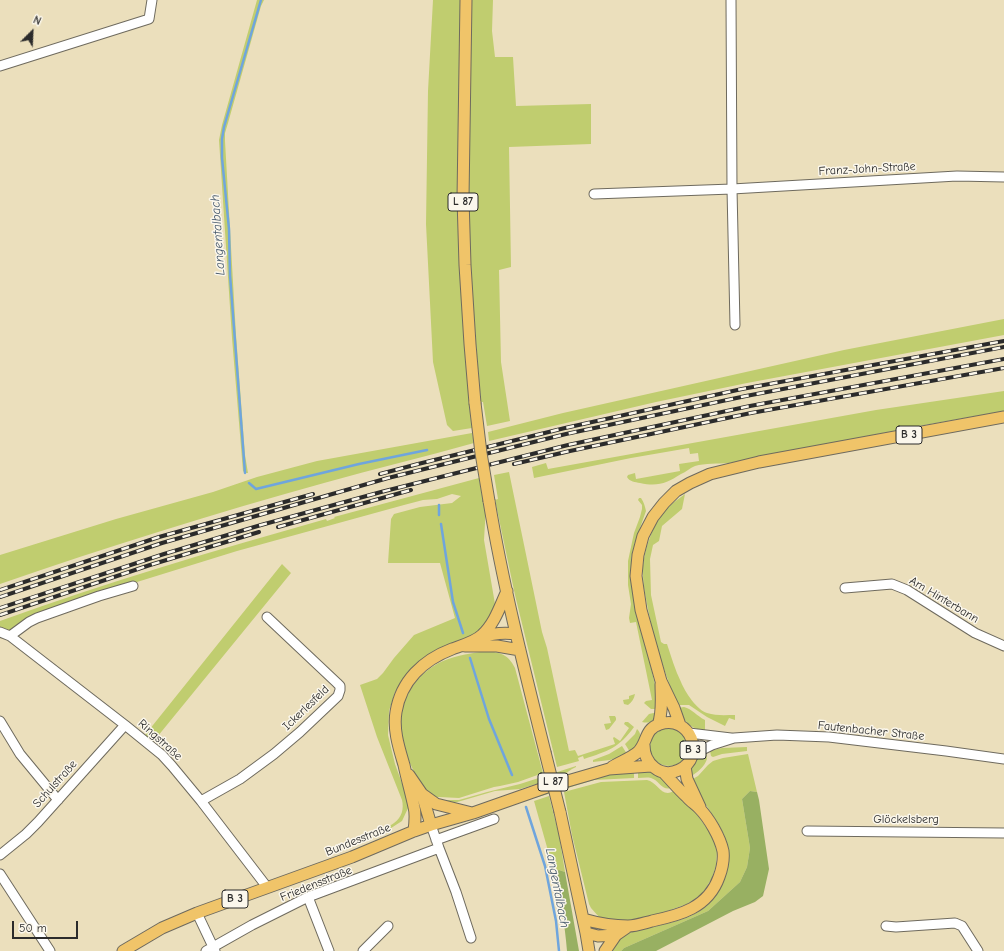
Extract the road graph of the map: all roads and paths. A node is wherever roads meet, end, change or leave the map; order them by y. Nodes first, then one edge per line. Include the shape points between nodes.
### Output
1 (152, 0) edge
2 (466, 0) edge
3 (731, 0) edge
4 (0, 66) edge
5 (1004, 177) edge
6 (732, 189) junction
7 (594, 194) dead end
8 (735, 325) dead end
9 (1004, 417) edge
10 (133, 586) dead end
11 (845, 588) dead end
12 (507, 591) junction
13 (267, 617) dead end
14 (0, 632) edge
15 (516, 634) junction
16 (10, 636) junction
17 (481, 637) junction
18 (460, 646) junction
19 (1004, 646) edge
20 (520, 650) junction
21 (661, 681) junction
22 (0, 721) edge
23 (125, 725) junction
24 (658, 725) junction
25 (680, 725) junction
26 (689, 733) junction
27 (734, 738) junction
28 (644, 745) junction
29 (692, 755) junction
30 (1004, 759) edge
31 (651, 766) junction
32 (685, 766) junction
33 (404, 768) junction
34 (609, 768) junction
35 (663, 772) junction
36 (422, 794) junction
37 (58, 800) junction
38 (201, 801) junction
39 (701, 810) junction
40 (473, 813) junction
41 (494, 819) dead end
42 (431, 825) junction
43 (414, 831) junction
44 (807, 831) dead end
45 (1004, 833) edge
46 (438, 844) junction
47 (0, 856) edge
48 (0, 874) edge
49 (267, 887) junction
50 (308, 897) junction
51 (197, 912) junction
52 (583, 919) junction
53 (388, 926) dead end
54 (629, 926) junction
55 (886, 926) dead end
56 (586, 933) junction
57 (616, 935) junction
58 (471, 938) dead end
59 (211, 950) edge
60 (50, 951) edge
61 (123, 951) edge
62 (329, 951) edge
63 (363, 951) edge
64 (589, 951) edge
65 (605, 951) edge
66 (978, 951) edge

1 - 4 street via 149,19
2 - 12 main road, L 87, bridge via 463,198 470,344 481,453
3 - 6 street
5 - 6 street, Franz-John-Straße via 957,176
6 - 7 street, Franz-John-Straße
6 - 8 street
9 - 21 main road, B 3 via 759,462 710,474 676,491 653,517 644,536 638,555 636,576 641,610
10 - 16 street via 37,618
11 - 19 street, Am Hinterbann via 892,584 907,590 975,633
12 - 15 main road, L 87
12 - 17 main road via 494,620
13 - 38 street, Ickerlesfeld via 340,686 338,696 274,754 240,779
14 - 16 street, Ringstraße
15 - 17 main road via 494,633
15 - 20 main road, L 87
16 - 23 street, Ringstraße
17 - 18 main road
18 - 20 main road via 497,646
18 - 33 main road via 425,663 414,673 399,698 395,726 396,741
20 - 52 main road, L 87, bridge via 560,812
21 - 24 main road, B 3
21 - 25 main road, B 3
22 - 37 street via 20,754
23 - 37 street, Schulstraße
23 - 38 street, Ringstraße via 162,755
24 - 25 main road, B 3
24 - 28 main road, B 3 via 648,733
25 - 26 main road, B 3
26 - 27 street, Fautenbacher Straße
26 - 29 main road, B 3 via 693,747
27 - 29 street, Fautenbacher Straße
27 - 30 street, Fautenbacher Straße via 777,735 829,737
28 - 31 main road via 645,756
28 - 34 main road, B 3 via 638,752
29 - 32 main road, B 3
31 - 34 main road, B 3
31 - 35 main road, B 3
32 - 35 main road, B 3 via 671,772
32 - 39 main road via 687,779
33 - 36 main road
33 - 43 main road via 414,808
34 - 40 main road, Bundesstraße / B 3
35 - 39 main road
36 - 40 main road via 436,804
36 - 42 main road
37 - 47 street, Schulstraße via 26,834
38 - 49 street, Ringstraße
39 - 54 main road via 717,834 723,851 723,866 712,892 691,910 661,920
40 - 42 main road, Bundesstraße / B 3
41 - 46 street, Friedensstraße
42 - 43 main road, Bundesstraße / B 3
42 - 46 street
43 - 49 main road, Bundesstraße / B 3 via 352,857
44 - 45 street, Glöckelsberg
46 - 50 street, Friedensstraße
46 - 58 street
48 - 60 street
49 - 51 main road, Bundesstraße / B 3
50 - 59 street, Friedensstraße via 252,925
50 - 62 street
51 - 59 street
51 - 61 main road, Bundesstraße / B 3 via 162,928
52 - 54 main road
52 - 56 main road, L 87
53 - 63 street
54 - 57 main road
55 - 66 street via 955,923 962,926
56 - 57 main road via 598,936
56 - 64 main road, L 87
57 - 65 main road

